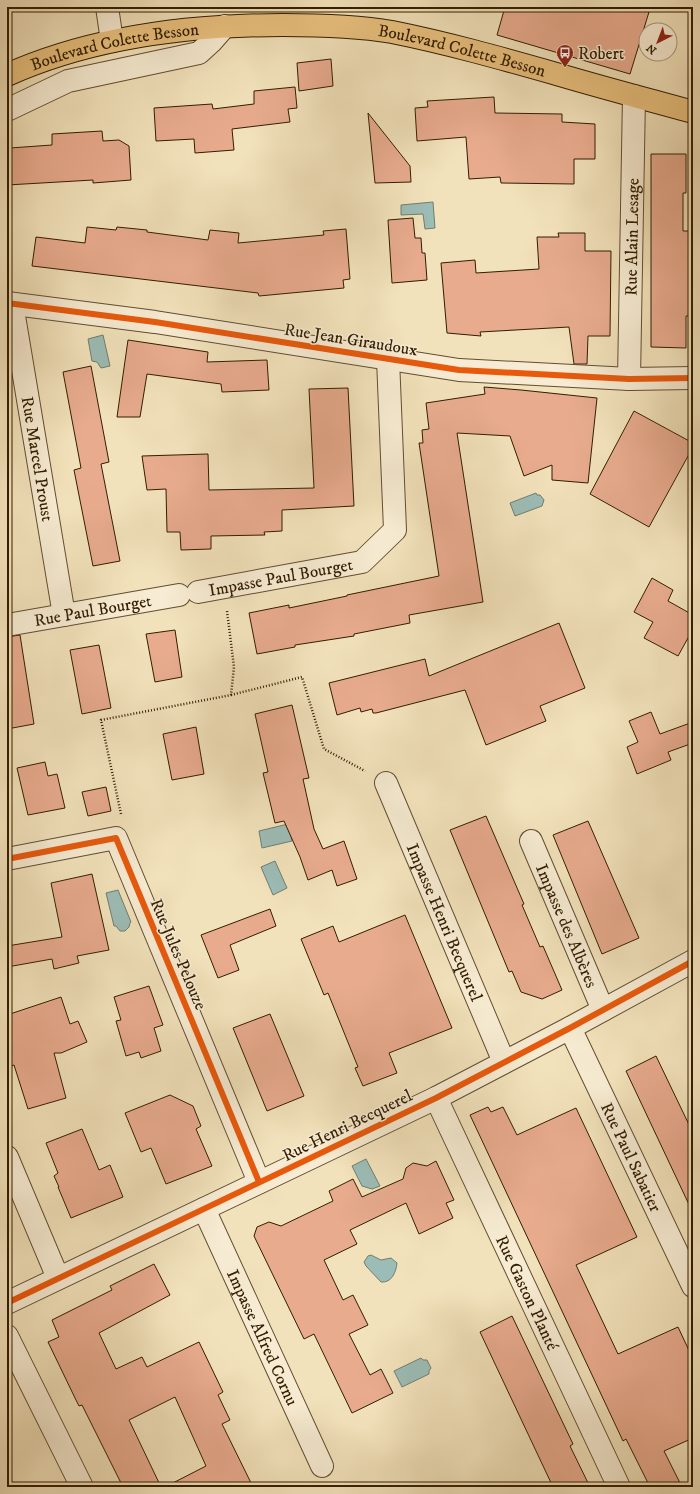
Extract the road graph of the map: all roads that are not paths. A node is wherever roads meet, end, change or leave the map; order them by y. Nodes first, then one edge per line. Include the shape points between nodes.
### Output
1 (107, 7) edge
2 (225, 26) junction
3 (112, 41) junction
4 (7, 75) edge
5 (634, 96) junction
6 (7, 110) edge
7 (693, 112) edge
8 (9, 304) edge
9 (388, 359) junction
10 (693, 378) edge
11 (629, 379) junction
12 (188, 594) joint
13 (64, 614) junction
14 (7, 625) edge
15 (386, 783) road end
16 (531, 841) dead end
17 (7, 859) edge
18 (693, 961) edge
19 (603, 1010) junction
20 (570, 1028) junction
21 (504, 1062) junction
22 (436, 1098) junction
23 (7, 1157) edge
24 (259, 1182) junction
25 (204, 1209) junction
26 (58, 1278) junction
27 (693, 1286) edge
28 (7, 1303) edge
29 (7, 1336) edge
30 (322, 1466) dead end
31 (82, 1487) edge
32 (619, 1487) edge

1 - 3 street
2 - 3 main road, Boulevard Colette Besson
2 - 5 main road, Boulevard Colette Besson via 322,25 391,32 463,47
2 - 6 street, Boulevard Colette Besson via 199,53 68,81
3 - 4 main road, Boulevard Colette Besson via 31,64
5 - 7 main road, Boulevard Colette Besson
5 - 11 street, Rue Alain Lesage
8 - 9 street, Rue Jean Giraudoux via 155,322
8 - 13 street, Rue Marcel Proust
9 - 11 street, Rue Jean Giraudoux via 459,370
9 - 12 street, Impasse Paul Bourget via 394,530 362,562
10 - 11 street, Rue Jean Giraudoux
12 - 13 street, Rue Paul Bourget
13 - 14 street, Rue Paul Bourget
15 - 21 street, Impasse Henri Becquerel
16 - 19 street, Impasse des Albères
17 - 24 street, Rue Jules Pelouze via 116,838
18 - 19 street, Rue Henri Becquerel
19 - 20 street, Rue Henri Becquerel
20 - 21 street, Rue Henri Becquerel
20 - 27 street, Rue Paul Sabatier
21 - 22 street, Rue Henri Becquerel
22 - 24 street, Rue Henri Becquerel
22 - 32 street, Rue Gaston Planté
23 - 26 street
24 - 25 street, Rue Henri Becquerel
25 - 26 street, Rue Henri Becquerel
25 - 30 street, Impasse Alfred Cornu
26 - 28 street, Rue Henri Becquerel
29 - 31 street

